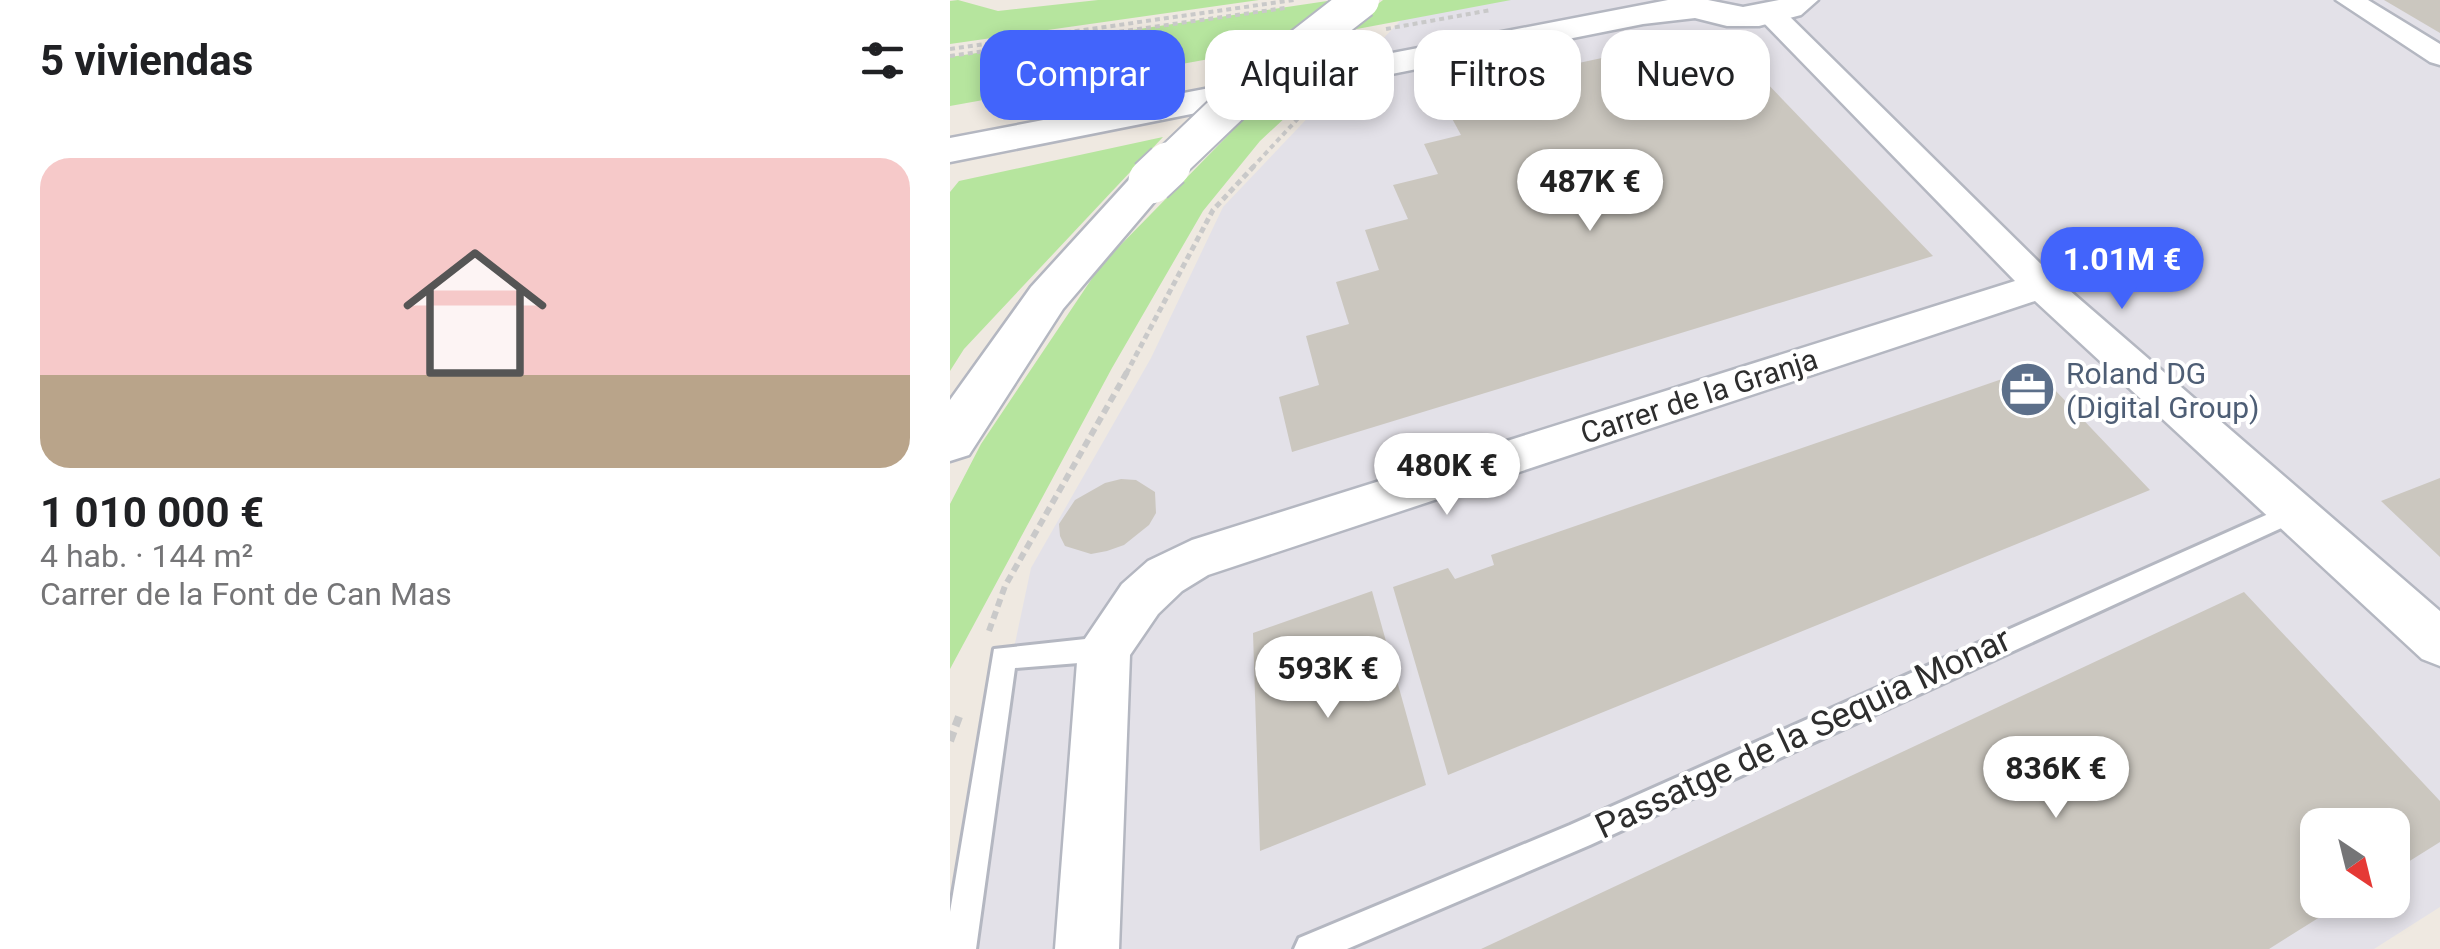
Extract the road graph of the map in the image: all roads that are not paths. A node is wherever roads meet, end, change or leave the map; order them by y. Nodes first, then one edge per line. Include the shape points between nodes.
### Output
1 (1361, 0) edge
2 (1610, 0) edge
3 (2350, 0) edge
4 (1690, 4) edge
5 (1787, 7) edge
6 (1394, 49) edge
7 (1394, 54) edge
8 (2440, 56) edge
9 (1205, 85) edge
10 (1205, 92) edge
11 (950, 126) edge
12 (950, 150) edge
13 (2041, 286) junction
14 (950, 441) edge
15 (2293, 512) junction
16 (2440, 643) edge
17 (1104, 649) junction
18 (960, 949) edge
19 (1086, 949) edge
20 (1310, 949) edge

1 - 14 street, bridge via 1253,84 1151,181 1047,298
2 - 6 street
3 - 8 street
4 - 5 street via 1732,16
4 - 7 street
5 - 13 street
9 - 11 street
10 - 12 street
13 - 15 street
13 - 17 street, Carrer de la Granja via 1192,560 1140,599
15 - 16 street
15 - 20 lane, Passatge de la Sequia Monar via 1580,835
17 - 18 lane via 1003,656
17 - 19 street

